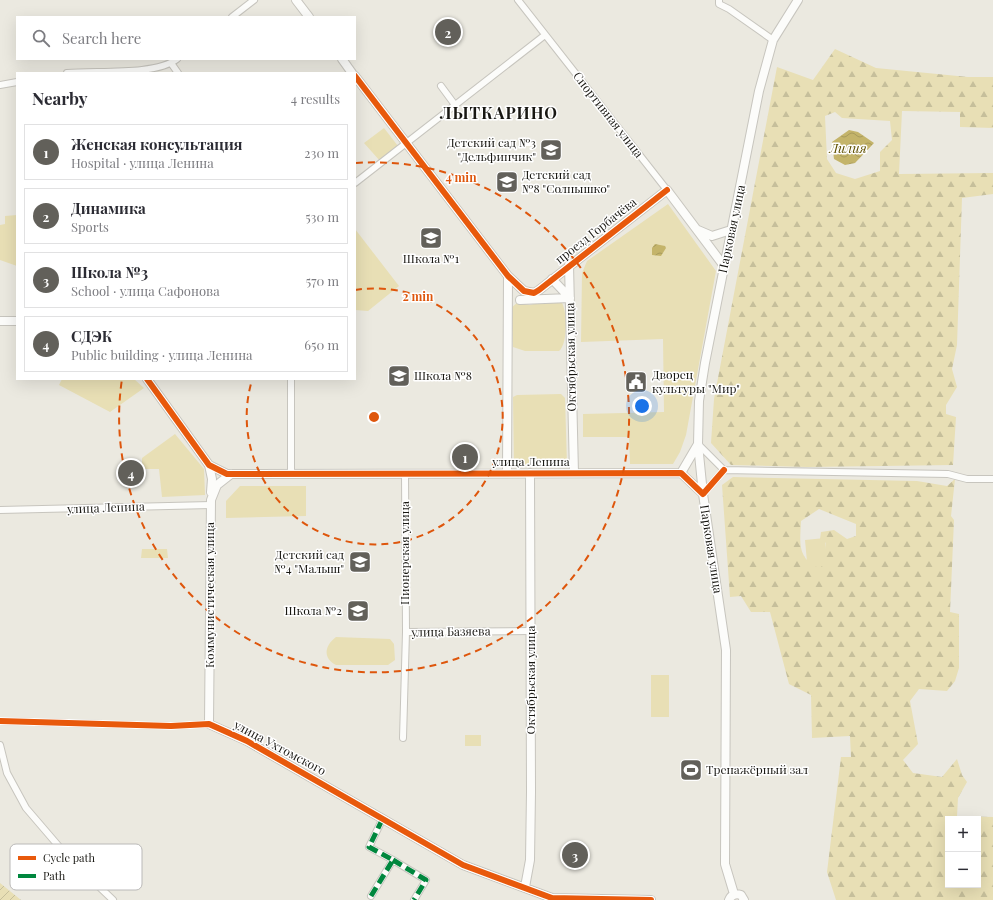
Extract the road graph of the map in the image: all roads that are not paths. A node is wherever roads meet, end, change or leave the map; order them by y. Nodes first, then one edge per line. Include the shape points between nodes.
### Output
1 (254, 0) edge
2 (296, 0) edge
3 (518, 0) edge
4 (719, 0) edge
5 (798, 0) edge
6 (233, 16) edge
7 (308, 16) edge
8 (545, 35) junction
9 (773, 40) junction
10 (176, 60) edge
11 (343, 60) edge
12 (171, 64) junction
13 (93, 72) edge
14 (177, 72) edge
15 (351, 72) edge
16 (356, 77) edge
17 (16, 82) edge
18 (0, 85) edge
19 (441, 86) dead end
20 (455, 105) junction
21 (406, 142) junction
22 (356, 182) edge
23 (667, 190) junction
24 (697, 230) junction
25 (731, 230) junction
26 (569, 266) junction
27 (724, 266) junction
28 (508, 276) junction
29 (552, 279) junction
30 (536, 291) junction
31 (570, 298) junction
32 (520, 300) junction
33 (508, 306) junction
34 (0, 321) edge
35 (16, 321) edge
36 (148, 380) edge
37 (291, 380) edge
38 (698, 444) junction
39 (209, 465) junction
40 (724, 470) junction
41 (291, 473) junction
42 (405, 473) junction
43 (507, 473) junction
44 (530, 473) junction
45 (574, 473) junction
46 (681, 473) junction
47 (230, 474) junction
48 (993, 479) edge
49 (703, 494) junction
50 (211, 503) junction
51 (0, 510) edge
52 (530, 631) junction
53 (406, 632) junction
54 (0, 721) edge
55 (209, 724) junction
56 (403, 738) dead end
57 (0, 745) edge
58 (383, 818) junction
59 (56, 844) edge
60 (393, 860) junction
61 (525, 887) junction
62 (102, 890) edge
63 (371, 896) dead end
64 (732, 897) edge
65 (113, 900) edge
66 (414, 900) edge
67 (651, 900) edge
68 (744, 900) edge

1 - 6 street
2 - 7 street
3 - 8 street, Спортивная улица
4 - 9 street via 719,4
5 - 9 street, Парковая улица
8 - 20 street
8 - 23 street, Спортивная улица
9 - 25 street, Парковая улица via 759,91
10 - 12 street
11 - 15 street
12 - 13 street via 147,70
12 - 14 street
16 - 21 street
17 - 18 street
19 - 20 street
20 - 21 street
21 - 22 street
21 - 28 street
23 - 24 street, Спортивная улица
23 - 26 street, проезд Горбачёва
24 - 25 street via 712,236
24 - 27 street, Спортивная улица
25 - 27 street, Парковая улица
26 - 29 street, проезд Горбачёва
26 - 31 street, Октябрьская улица
27 - 38 street, Парковая улица via 699,401
28 - 30 street via 524,290
28 - 33 street
29 - 30 street, проезд Горбачёва
29 - 31 street
30 - 32 street, проезд Горбачёва
31 - 32 street
31 - 45 street, Октябрьская улица
32 - 33 street, проезд Горбачёва
33 - 43 street
34 - 35 street
36 - 39 street
37 - 41 street
38 - 40 street
38 - 46 street
38 - 49 street, Парковая улица
39 - 47 street
39 - 50 street via 212,479
40 - 48 street via 948,474 968,479
40 - 49 street
41 - 42 street, улица Ленина
41 - 47 street, улица Ленина
42 - 43 street, улица Ленина
42 - 53 street, Пионерская улица
43 - 44 street, улица Ленина
44 - 45 street, улица Ленина
44 - 52 street, Октябрьская улица
45 - 46 street, улица Ленина
46 - 49 street
47 - 50 street, Коммунистическая улица via 217,485
49 - 64 street, Парковая улица via 726,650 725,864
50 - 51 street, улица Ленина
50 - 55 street, Коммунистическая улица
52 - 53 street, улица Базяева
52 - 61 street, Октябрьская улица via 530,860
53 - 56 street, улица Базяева
54 - 55 street, улица Ухтомского via 171,726
55 - 58 street, улица Ухтомского via 247,741
57 - 59 street via 7,773 26,808
58 - 60 street via 369,847
58 - 61 street, улица Ухтомского via 463,865
60 - 63 street
60 - 66 street via 426,880
61 - 67 street, улица Ухтомского via 552,898
62 - 65 street
64 - 68 street via 740,895

